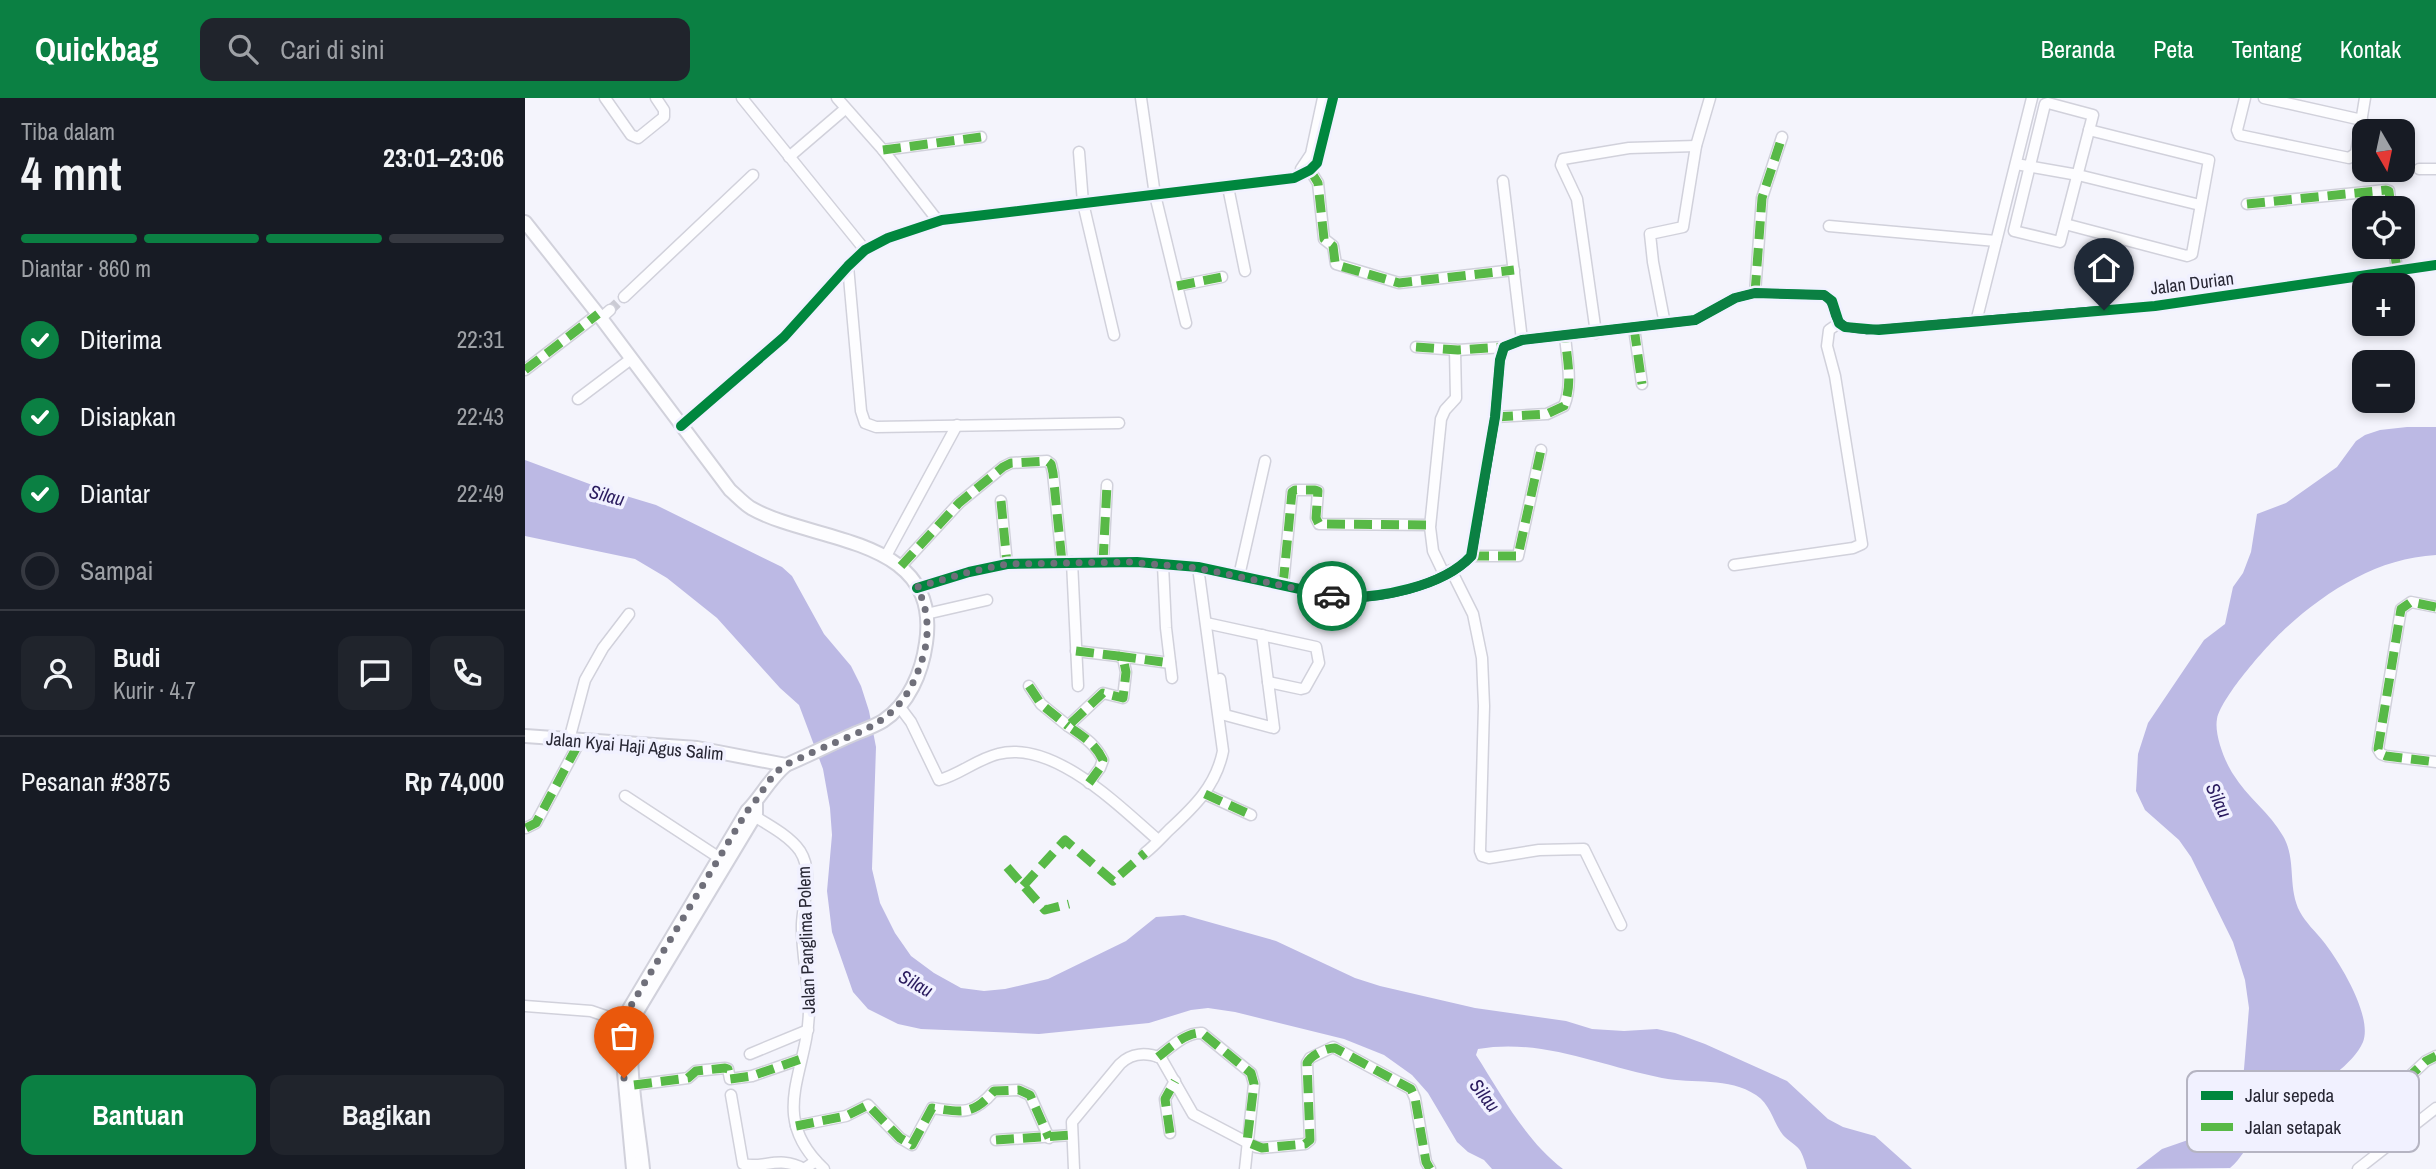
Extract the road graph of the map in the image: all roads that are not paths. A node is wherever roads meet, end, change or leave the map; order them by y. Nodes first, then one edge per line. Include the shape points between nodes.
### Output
1 (605, 98) edge
2 (656, 98) edge
3 (742, 98) edge
4 (1140, 98) edge
5 (1323, 98) edge
6 (1333, 98) edge
7 (1710, 98) edge
8 (2032, 98) edge
9 (2245, 98) edge
10 (2264, 98) edge
11 (2365, 98) edge
12 (840, 101) edge
13 (2358, 119) edge
14 (2362, 119) edge
15 (2089, 130) junction
16 (981, 137) dead end
17 (1782, 137) dead end
18 (1696, 146) junction
19 (883, 150) junction
20 (1079, 152) dead end
21 (2352, 156) edge
22 (789, 157) junction
23 (2015, 164) junction
24 (1308, 167) junction
25 (2030, 167) junction
26 (2419, 169) dead end
27 (2436, 169) edge
28 (753, 175) dead end
29 (2077, 178) junction
30 (1503, 181) dead end
31 (1228, 187) junction
32 (1155, 195) junction
33 (2389, 196) edge
34 (1083, 203) junction
35 (2247, 204) dead end
36 (2199, 207) junction
37 (938, 221) junction
38 (525, 222) edge
39 (2065, 224) junction
40 (1829, 226) dead end
41 (1996, 240) junction
42 (865, 250) junction
43 (2396, 259) edge
44 (2436, 265) edge
45 (848, 266) junction
46 (1514, 270) junction
47 (2397, 270) junction
48 (1245, 271) dead end
49 (1222, 277) dead end
50 (1177, 286) junction
51 (1755, 293) junction
52 (624, 297) tunnel mouth
53 (603, 314) junction
54 (1186, 323) dead end
55 (1839, 323) junction
56 (1976, 323) junction
57 (1665, 324) junction
58 (1635, 328) junction
59 (1596, 333) junction
60 (1114, 335) dead end
61 (1565, 336) junction
62 (1522, 340) junction
63 (1416, 347) dead end
64 (1504, 347) junction
65 (1455, 349) junction
66 (631, 359) junction
67 (525, 370) edge
68 (1642, 384) dead end
69 (578, 399) dead end
70 (1495, 417) junction
71 (1119, 423) dead end
72 (957, 425) junction
73 (681, 426) junction
74 (1541, 450) dead end
75 (1265, 461) dead end
76 (1107, 485) dead end
77 (1002, 501) dead end
78 (1430, 524) junction
79 (886, 556) junction
80 (1472, 556) junction
81 (1067, 562) junction
82 (1103, 562) junction
83 (1007, 564) junction
84 (1163, 565) junction
85 (1734, 565) dead end
86 (901, 566) junction
87 (1198, 568) junction
88 (1448, 572) junction
89 (1239, 576) junction
90 (1283, 585) junction
91 (917, 587) junction
92 (986, 600) dead end
93 (2436, 607) edge
94 (629, 614) dead end
95 (926, 614) junction
96 (1209, 624) junction
97 (1262, 635) junction
98 (1076, 651) junction
99 (1118, 656) junction
100 (1170, 663) junction
101 (1172, 678) dead end
102 (1268, 682) junction
103 (1030, 686) dead end
104 (1078, 686) dead end
105 (899, 706) junction
106 (1068, 726) junction
107 (525, 736) edge
108 (575, 740) junction
109 (2436, 762) edge
110 (786, 765) junction
111 (1089, 783) junction
112 (1205, 794) junction
113 (625, 796) dead end
114 (752, 810) junction
115 (1251, 816) dead end
116 (526, 828) edge
117 (1158, 840) junction
118 (1145, 853) dead end
119 (719, 862) junction
120 (1621, 925) dead end
121 (525, 1006) edge
122 (623, 1022) junction
123 (808, 1030) junction
124 (750, 1054) dead end
125 (2436, 1056) edge
126 (1158, 1057) junction
127 (801, 1059) junction
128 (2415, 1071) edge
129 (1175, 1082) junction
130 (634, 1085) junction
131 (730, 1094) dead end
132 (2436, 1108) edge
133 (2419, 1121) edge
134 (796, 1126) junction
135 (1170, 1133) dead end
136 (1072, 1135) junction
137 (1049, 1138) junction
138 (996, 1140) dead end
139 (1247, 1142) junction
140 (2380, 1152) edge
141 (638, 1164) edge
142 (820, 1165) edge
143 (1074, 1169) edge
144 (1245, 1169) edge
145 (1430, 1169) edge
146 (2358, 1169) edge

1 - 2 street via 635,138 664,117
3 - 22 street
4 - 32 street
5 - 24 street
6 - 24 street via 1319,159
7 - 18 street
8 - 23 street
9 - 21 street via 2237,130 2244,138
10 - 13 street
11 - 14 street
12 - 19 street
12 - 22 street
15 - 25 street via 2091,113 2046,103
15 - 29 street
15 - 36 street via 2208,159
16 - 19 street
17 - 51 street via 1762,198
18 - 57 street via 1683,227 1650,234
18 - 59 street via 1629,148 1563,159 1561,165 1577,199
19 - 37 street
20 - 34 street
22 - 42 street
23 - 25 street
23 - 41 street
24 - 31 street via 1294,178
24 - 46 street via 1318,183 1324,239 1333,246 1335,262 1341,267 1399,283
25 - 29 street
25 - 39 street via 2014,231 2060,242
26 - 27 street
28 - 52 street
29 - 36 street
29 - 39 street
30 - 46 street
31 - 32 street
31 - 48 street
32 - 34 street
32 - 50 street
33 - 35 street via 2386,190
34 - 37 street
34 - 60 street
36 - 39 street via 2192,254 2187,256
37 - 42 street
38 - 53 main road
40 - 41 street
41 - 56 street
42 - 45 street
43 - 47 street
44 - 47 street, Jalan Durian
45 - 72 street via 865,423 876,427
45 - 73 street via 784,337
46 - 62 street
47 - 56 street, Jalan Durian via 2155,306
49 - 50 street
50 - 54 street
51 - 55 street via 1824,295 1832,301
51 - 57 street via 1735,298 1703,317
53 - 66 main road
53 - 67 street
55 - 56 street, Jalan Durian via 1879,330
55 - 85 street via 1829,330 1827,346 1863,544
57 - 58 street
58 - 59 street
58 - 68 street
59 - 61 street
61 - 62 street
61 - 70 street via 1570,381 1564,406 1547,414
62 - 64 street
63 - 65 street
64 - 65 street
64 - 70 street
65 - 78 street via 1456,398 1441,419
66 - 69 street
66 - 73 main road
70 - 80 street
71 - 72 street
72 - 79 street
73 - 79 main road via 746,505
74 - 80 street via 1518,556
75 - 89 street
76 - 82 street
77 - 83 street
78 - 88 street via 1433,551
78 - 90 street via 1319,524 1318,491 1294,490
79 - 86 main road
80 - 88 street
81 - 82 street
81 - 83 street
81 - 86 street via 1053,473 1047,461 1003,467 959,503
81 - 98 street
82 - 84 street
83 - 91 street
84 - 87 street
84 - 100 street
86 - 91 main road
87 - 89 street
87 - 96 street
88 - 90 street via 1419,587 1358,597
88 - 120 street via 1473,614 1482,657 1479,851 1489,859 1539,850 1584,849
89 - 90 street
91 - 95 main road
92 - 95 street
93 - 109 street via 2411,602 2401,609 2378,749 2386,756
94 - 108 street via 585,680
95 - 105 main road via 925,653 912,688
96 - 97 street
96 - 102 street via 1225,716 1273,729
96 - 112 street via 1223,751
97 - 102 street
97 - 102 street via 1316,647 1319,654 1305,688
98 - 99 street
98 - 104 street
99 - 100 street
99 - 106 street via 1123,658 1126,672 1123,698 1103,693
100 - 101 street
103 - 106 street via 1041,704
105 - 110 main road via 884,720
105 - 111 street via 939,780 998,753 1021,751 1047,758
106 - 111 street via 1090,741 1103,760
107 - 108 main road, Jalan Kyai Haji Agus Salim
108 - 110 main road, Jalan Kyai Haji Agus Salim via 697,748
108 - 116 street via 536,823
110 - 114 main road
111 - 117 street
112 - 115 street
112 - 117 street
113 - 119 street
114 - 119 main road
114 - 123 street, Jalan Panglima Polem via 794,844 806,867 802,938 809,989
117 - 118 street
119 - 122 main road
119 - 130 main road via 634,1018 630,1042
121 - 122 street via 591,1011
122 - 141 main road via 622,1050
123 - 124 street
123 - 127 street, Jalan Panglima Polem
125 - 128 street
126 - 129 street via 1165,1061
126 - 136 street via 1136,1055 1123,1060 1072,1122
126 - 139 street via 1197,1032 1251,1073 1254,1084
127 - 130 street via 752,1076 730,1079 729,1069 704,1069 688,1078
127 - 134 street, Jalan Panglima Polem via 794,1097
129 - 135 street via 1165,1099
129 - 139 street via 1193,1114
130 - 141 main road
131 - 142 street via 743,1164 756,1167 788,1162 804,1169
132 - 133 street
134 - 137 street via 845,1116 868,1105 911,1145 932,1108 958,1114 983,1104 994,1091 1019,1090 1030,1095
134 - 142 street, Jalan Panglima Polem
136 - 137 street
136 - 143 street
137 - 138 street
139 - 144 street
139 - 145 street via 1262,1147 1308,1143 1307,1063 1333,1047 1411,1089
140 - 146 street

